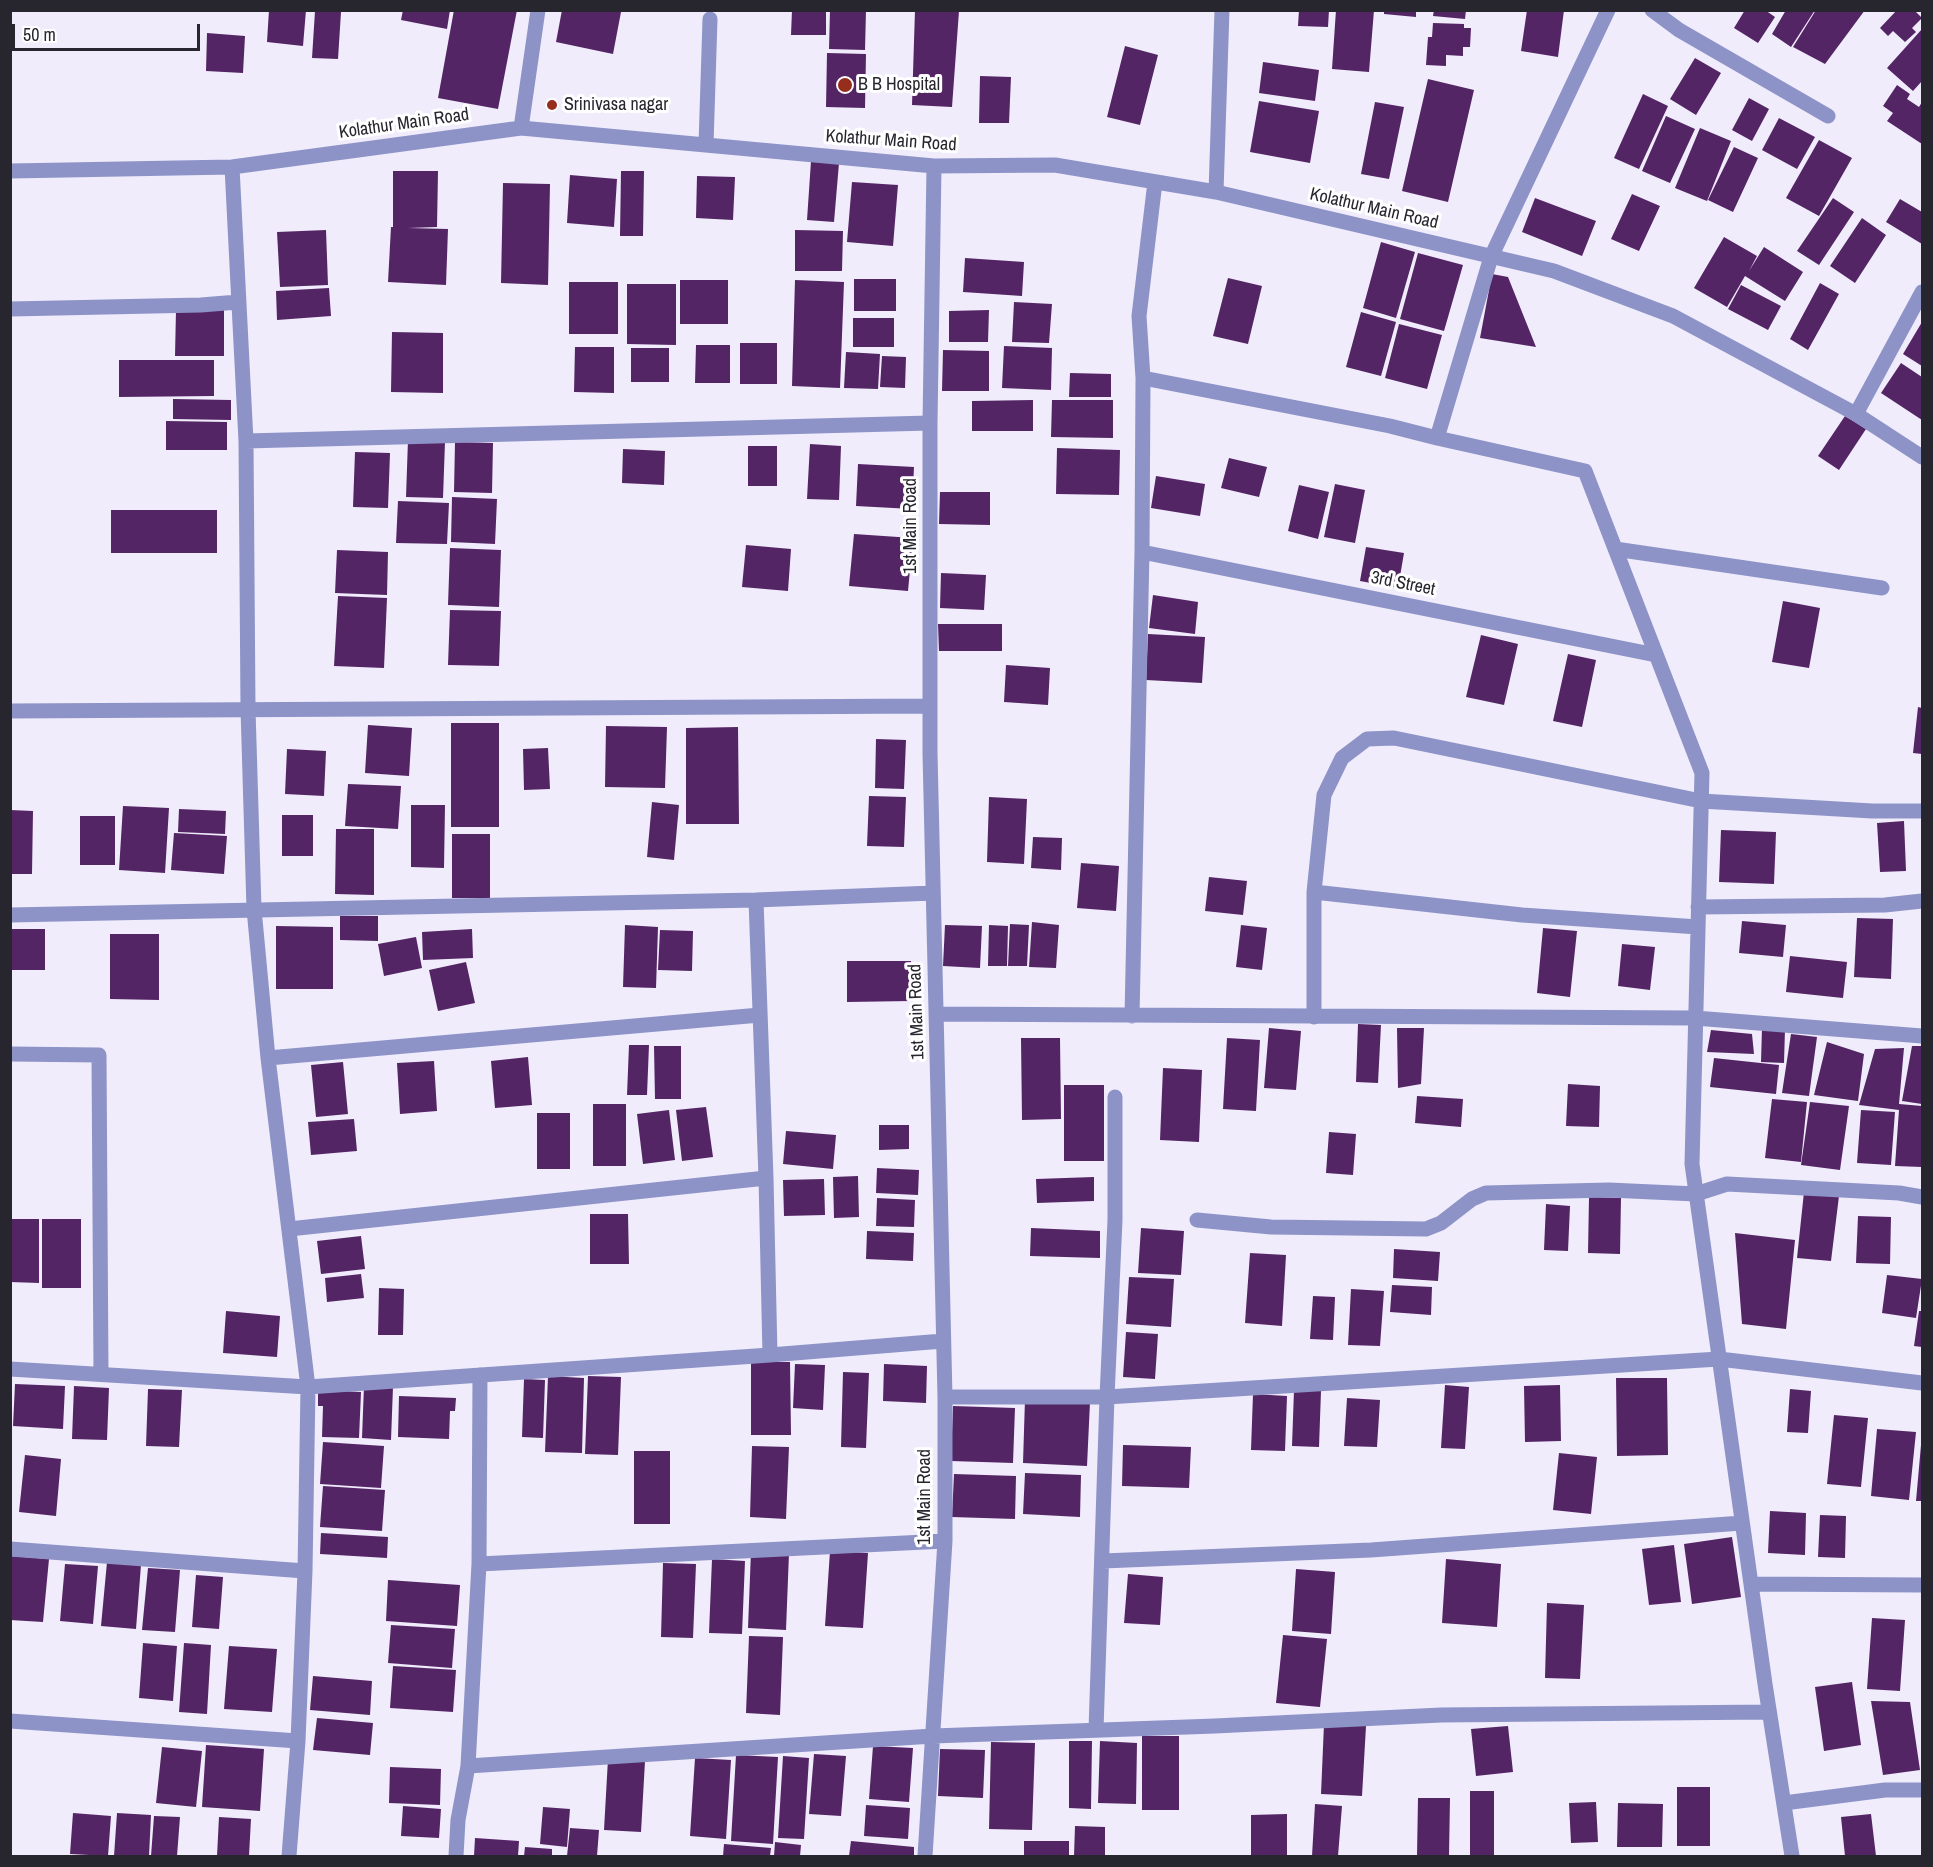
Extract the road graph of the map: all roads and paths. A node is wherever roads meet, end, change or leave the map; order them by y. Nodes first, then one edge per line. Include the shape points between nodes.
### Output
1 (538, 10) edge
2 (1222, 10) edge
3 (1608, 10) edge
4 (1652, 10) edge
5 (710, 19) dead end
6 (1828, 116) dead end
7 (521, 128) junction
8 (706, 145) junction
9 (934, 166) junction
10 (232, 167) junction
11 (10, 171) edge
12 (1155, 182) junction
13 (1216, 192) junction
14 (1491, 257) junction
15 (1923, 292) edge
16 (238, 302) junction
17 (10, 309) edge
18 (1143, 378) junction
19 (1856, 414) junction
20 (930, 423) junction
21 (1437, 438) junction
22 (246, 441) junction
23 (1923, 457) edge
24 (1616, 549) junction
25 (1142, 552) junction
26 (1882, 588) dead end
27 (1656, 655) junction
28 (930, 706) junction
29 (248, 709) junction
30 (10, 711) edge
31 (1701, 801) junction
32 (1923, 811) edge
33 (1314, 892) junction
34 (933, 893) junction
35 (756, 900) junction
36 (1923, 901) edge
37 (1698, 908) junction
38 (254, 909) junction
39 (10, 915) edge
40 (1698, 927) junction
41 (936, 1014) junction
42 (760, 1015) junction
43 (1132, 1016) junction
44 (1314, 1017) junction
45 (1695, 1018) junction
46 (1923, 1036) edge
47 (10, 1054) edge
48 (267, 1058) junction
49 (1115, 1097) dead end
50 (766, 1178) junction
51 (1696, 1194) junction
52 (1923, 1197) edge
53 (1197, 1220) dead end
54 (289, 1229) junction
55 (943, 1341) junction
56 (770, 1355) junction
57 (1719, 1359) junction
58 (10, 1369) edge
59 (100, 1374) junction
60 (480, 1375) junction
61 (1923, 1383) edge
62 (308, 1387) junction
63 (945, 1396) junction
64 (1107, 1397) junction
65 (1742, 1523) junction
66 (945, 1541) junction
67 (10, 1549) edge
68 (1102, 1561) junction
69 (479, 1564) junction
70 (305, 1571) junction
71 (1751, 1584) junction
72 (1923, 1585) edge
73 (1769, 1712) junction
74 (10, 1721) edge
75 (1096, 1730) junction
76 (933, 1736) junction
77 (298, 1741) junction
78 (468, 1766) junction
79 (1923, 1790) edge
80 (1784, 1803) junction
81 (289, 1857) edge
82 (456, 1857) edge
83 (925, 1857) edge
84 (1792, 1857) edge

1 - 7 street
2 - 13 street
3 - 14 street
4 - 6 street via 1679,30
5 - 8 street
7 - 8 street, Kolathur Main Road
7 - 10 street, Kolathur Main Road
8 - 9 street, Kolathur Main Road
9 - 12 street, Kolathur Main Road via 1055,165
9 - 20 street, 1st Main Road
10 - 11 street, Kolathur Main Road
10 - 16 street
12 - 13 street, Kolathur Main Road
12 - 18 street via 1139,316
13 - 14 street, Kolathur Main Road
14 - 19 street, Kolathur Main Road via 1554,271 1673,316
14 - 21 street
15 - 19 street
16 - 17 street
16 - 22 street
18 - 21 street
18 - 25 street
19 - 23 street, Kolathur Main Road
20 - 22 street
20 - 28 street, 1st Main Road
21 - 24 street via 1585,471
22 - 29 street
24 - 26 street
24 - 27 street
25 - 27 street, 3rd Street
25 - 43 street
27 - 31 street via 1702,773
28 - 29 street
28 - 34 street, 1st Main Road
29 - 30 street
29 - 38 street
31 - 32 street
31 - 33 street via 1394,738 1367,739 1342,758 1324,795
31 - 37 street
33 - 40 street via 1522,915
33 - 44 street
34 - 35 street
34 - 41 street, 1st Main Road
35 - 38 street
35 - 42 street
36 - 37 street
37 - 40 street
38 - 39 street
38 - 48 street
40 - 45 street
41 - 43 street
41 - 55 street, 1st Main Road
42 - 48 street
42 - 50 street
43 - 44 street
44 - 45 street
45 - 46 street
45 - 51 street via 1692,1164
47 - 59 street via 99,1055
48 - 54 street
49 - 64 street via 1115,1220
50 - 54 street
50 - 56 street
51 - 52 street via 1727,1184
51 - 53 street via 1609,1190 1486,1193 1425,1229 1271,1227
51 - 57 street
54 - 62 street
55 - 56 street
55 - 63 street, 1st Main Road
56 - 60 street
57 - 61 street
57 - 64 street
57 - 65 street
58 - 59 street
59 - 62 street
60 - 62 street
60 - 69 street
62 - 70 street
63 - 64 street
63 - 66 street, 1st Main Road
64 - 68 street
65 - 68 street via 1371,1550
65 - 71 street
66 - 69 street
66 - 76 street, 1st Main Road
67 - 70 street
68 - 75 street
69 - 78 street
70 - 77 street
71 - 72 street
71 - 73 street
73 - 75 street via 1441,1715
73 - 80 street
74 - 77 street
75 - 76 street
76 - 78 street
76 - 83 street, 1st Main Road
77 - 81 street
78 - 82 street
79 - 80 street via 1886,1790
80 - 84 street

